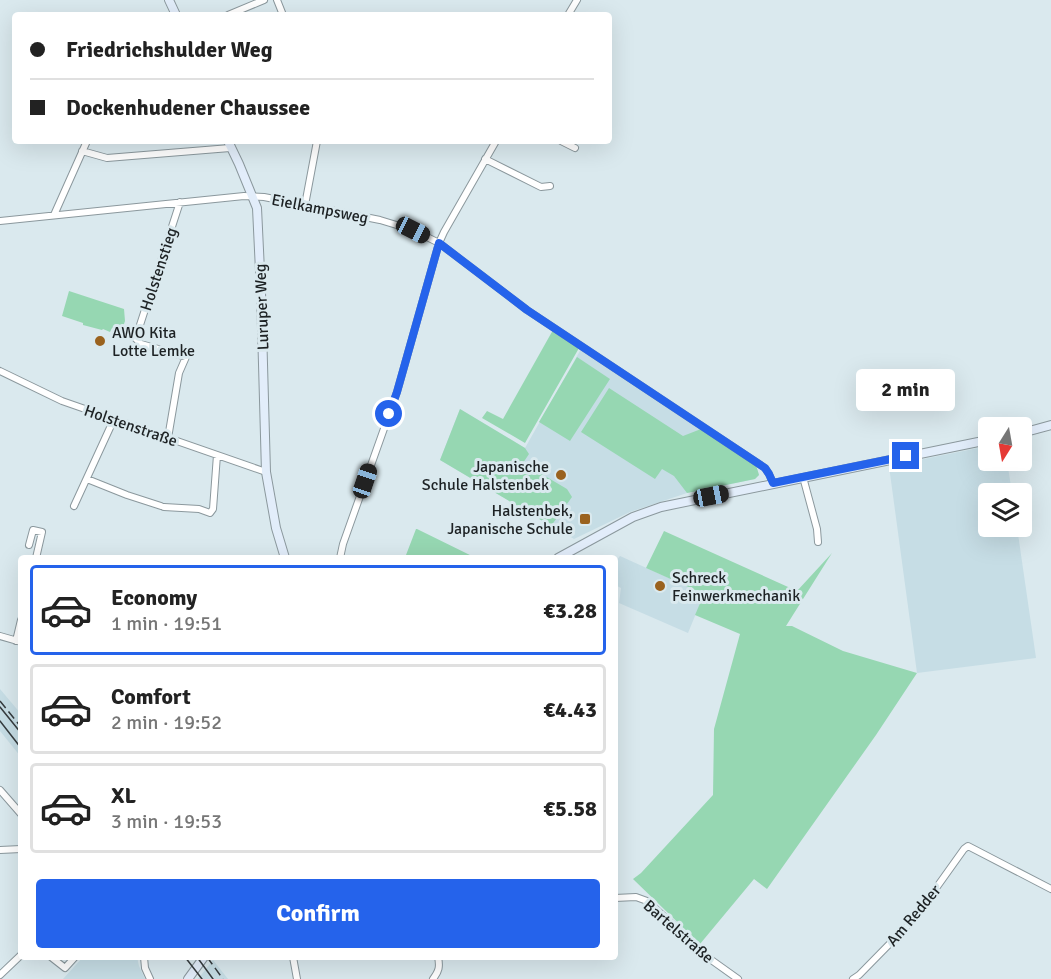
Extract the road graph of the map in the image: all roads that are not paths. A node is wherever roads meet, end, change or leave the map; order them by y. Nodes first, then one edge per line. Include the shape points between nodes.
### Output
1 (264, 0) edge
2 (235, 12) edge
3 (86, 144) edge
4 (229, 144) edge
5 (315, 144) edge
6 (494, 144) edge
7 (567, 144) edge
8 (575, 148) dead end
9 (82, 151) junction
10 (485, 159) junction
11 (550, 186) dead end
12 (253, 197) junction
13 (180, 202) junction
14 (305, 205) junction
15 (54, 215) junction
16 (0, 221) edge
17 (439, 243) junction
18 (0, 371) edge
19 (114, 419) junction
20 (1051, 425) edge
21 (1032, 430) edge
22 (168, 438) junction
23 (978, 442) edge
24 (217, 455) junction
25 (266, 472) junction
26 (803, 477) junction
27 (87, 480) junction
28 (773, 483) junction
29 (74, 506) dead end
30 (818, 542) dead end
31 (29, 545) dead end
32 (37, 555) edge
33 (284, 555) edge
34 (340, 555) edge
35 (563, 555) edge
36 (0, 636) edge
37 (18, 641) edge
38 (0, 790) edge
39 (18, 811) edge
40 (18, 849) edge
41 (0, 850) edge
42 (1051, 889) edge
43 (618, 898) edge
44 (18, 958) edge
45 (55, 960) edge
46 (72, 960) edge
47 (145, 960) edge
48 (202, 960) edge
49 (294, 960) edge
50 (438, 960) edge
51 (0, 975) edge
52 (191, 976) edge
53 (150, 979) edge
54 (297, 979) edge
55 (433, 979) edge
56 (738, 979) edge
57 (853, 979) edge

1 - 2 street
3 - 9 street
4 - 9 street, Luruper Weg via 107,158
4 - 12 main road, Luruper Weg
5 - 14 street
6 - 10 street
7 - 8 street
9 - 15 street
10 - 11 street via 541,187
10 - 17 street
12 - 13 street, Eielkampsweg
12 - 14 street, Eielkampsweg
12 - 25 main road, Luruper Weg via 258,220
13 - 15 street, Eielkampsweg
13 - 22 street, Holstenstieg via 139,328 132,334 141,344 186,357 179,373
14 - 17 street, Eielkampsweg via 380,220
15 - 16 street, Eielkampsweg
17 - 28 street, Eielkampsweg via 527,310 765,468
17 - 34 street via 397,392
18 - 19 street, Holstenstraße via 62,401
19 - 22 street, Holstenstraße
19 - 27 street
20 - 21 main road
22 - 24 street, Holstenstraße
23 - 26 main road
24 - 25 street, Holstenstraße
24 - 27 street via 210,513 162,507
25 - 33 main road, Luruper Weg
26 - 28 main road
26 - 30 street
27 - 29 street
28 - 35 main road via 647,512
31 - 32 street via 33,530 42,532
36 - 37 street
38 - 39 street
40 - 41 street
42 - 57 street, Am Redder via 968,846 914,919
43 - 56 street, Bartelstraße via 647,900 710,959
44 - 51 street
45 - 46 street via 65,968
47 - 53 street
48 - 52 main road
49 - 54 street
50 - 55 street via 439,971

